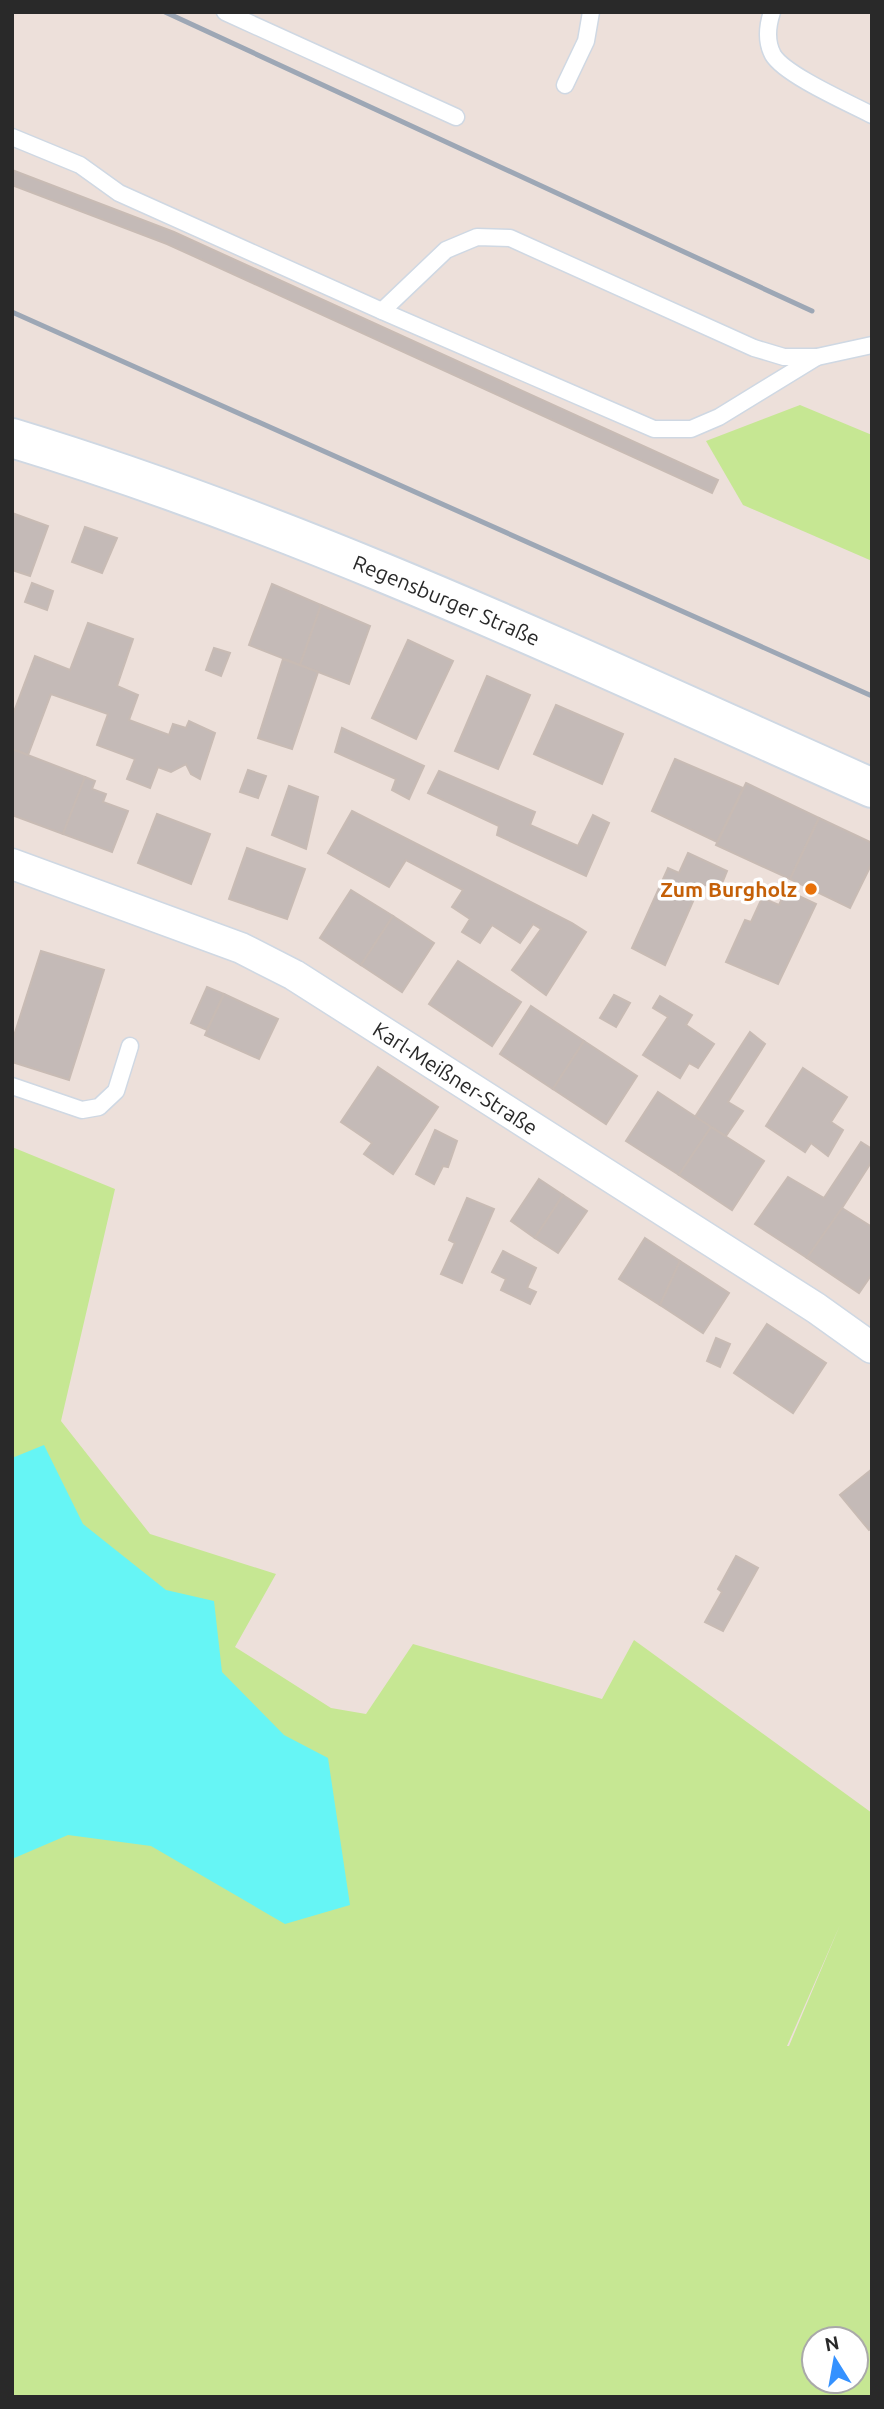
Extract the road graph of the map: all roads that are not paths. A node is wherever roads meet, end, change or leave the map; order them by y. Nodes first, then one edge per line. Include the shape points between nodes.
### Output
1 (225, 12) edge
2 (591, 12) edge
3 (772, 12) edge
4 (565, 85) dead end
5 (872, 116) edge
6 (456, 117) dead end
7 (12, 137) edge
8 (382, 311) junction
9 (872, 345) edge
10 (817, 357) junction
11 (12, 438) edge
12 (872, 788) edge
13 (12, 864) edge
14 (130, 1046) dead end
15 (12, 1086) edge
16 (872, 1348) edge

1 - 6 lane
2 - 4 lane via 586,41
3 - 5 lane via 767,41 775,58 793,73
7 - 8 lane via 80,165 119,193
8 - 10 lane via 654,429 691,429 719,417
8 - 10 lane via 446,250 477,237 509,238 754,348 784,357
9 - 10 lane
11 - 12 main road, Regensburger Straße via 223,509 407,582
13 - 16 street, Karl-Meißner-Straße via 241,948 294,975
14 - 15 lane via 116,1091 99,1107 82,1110

